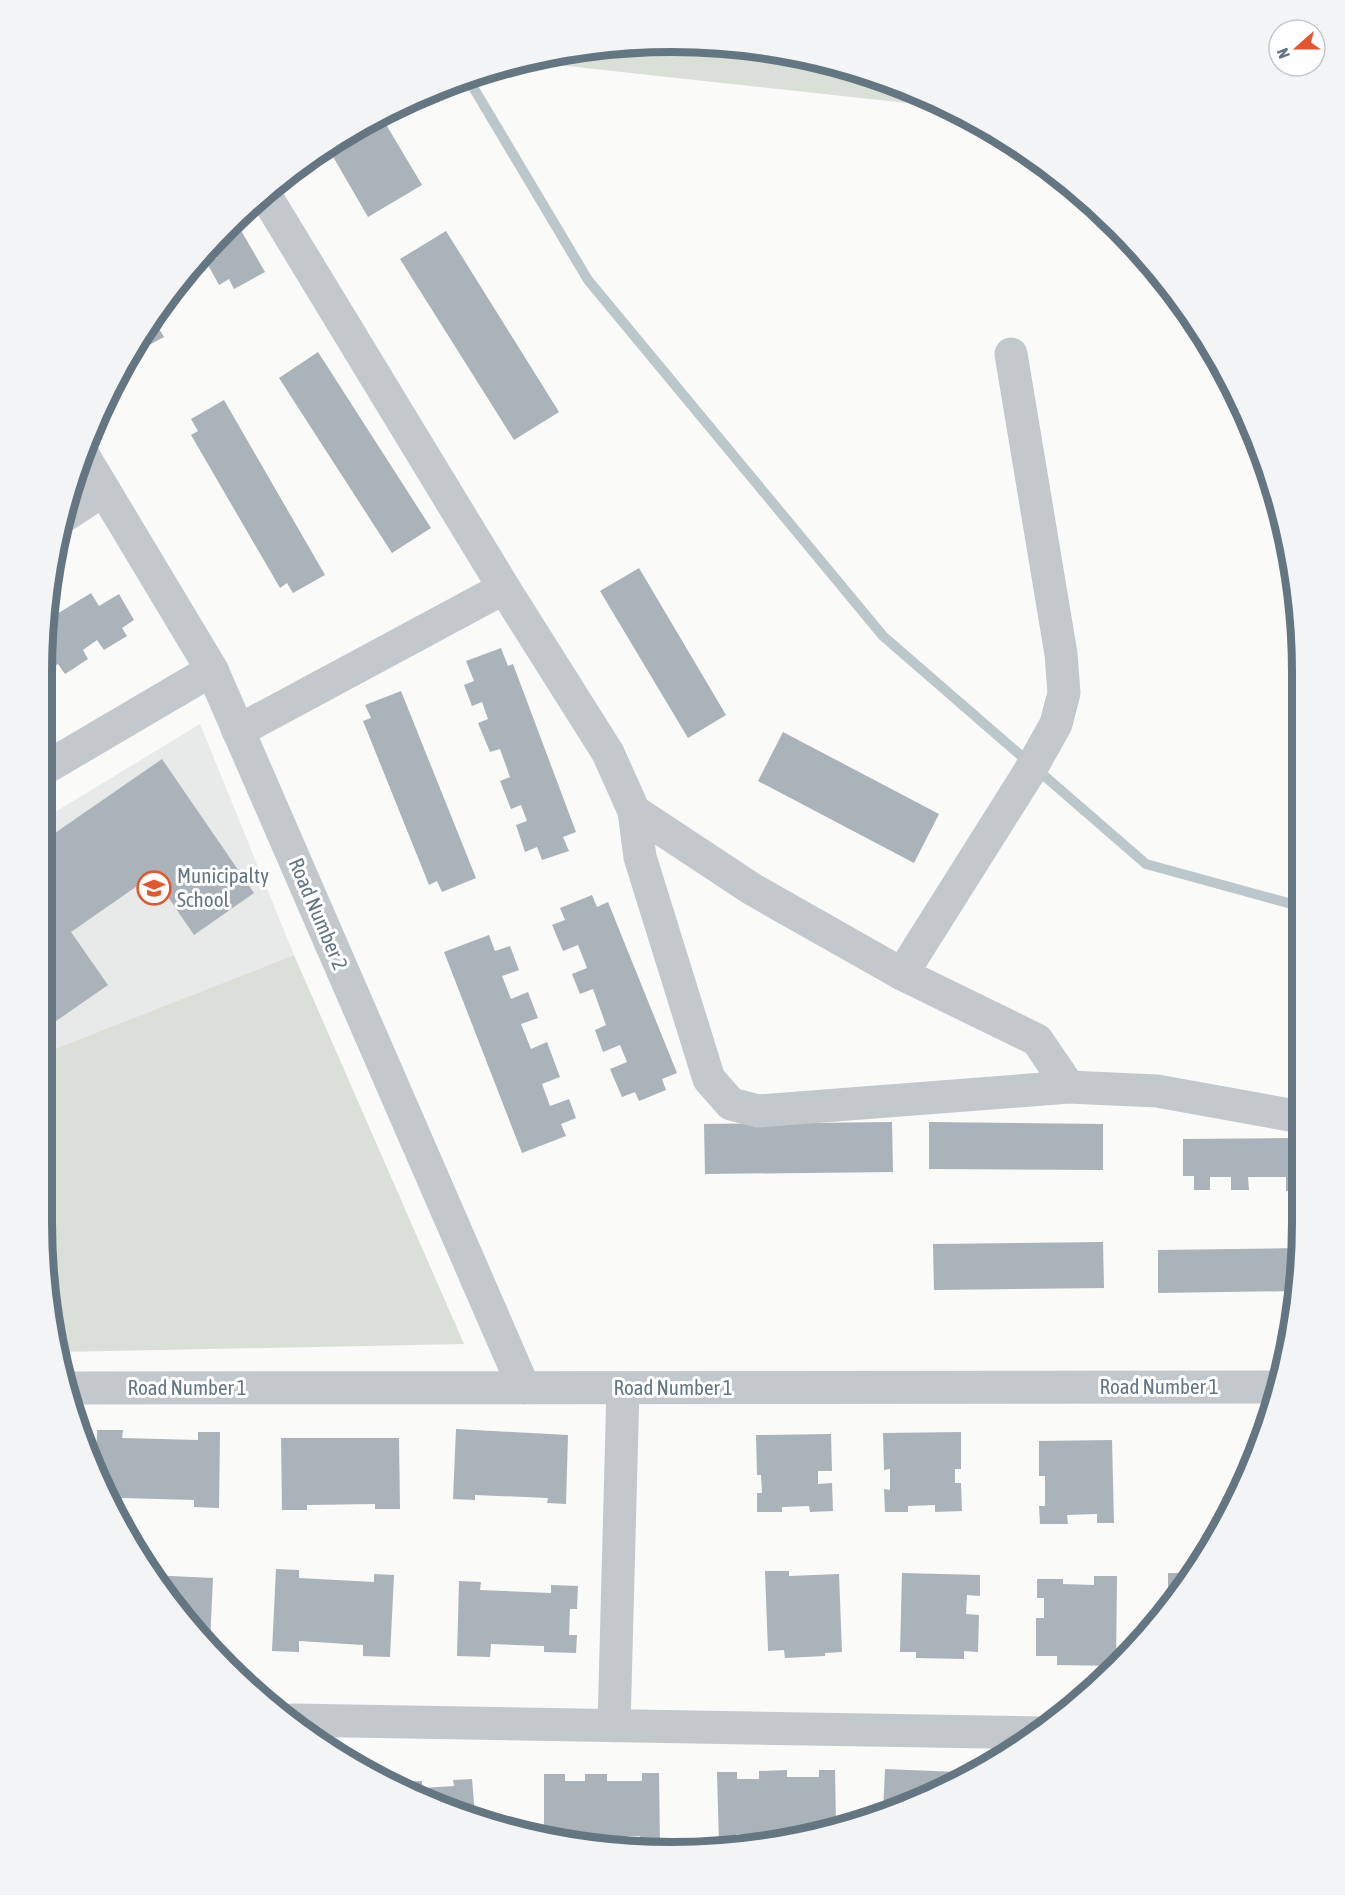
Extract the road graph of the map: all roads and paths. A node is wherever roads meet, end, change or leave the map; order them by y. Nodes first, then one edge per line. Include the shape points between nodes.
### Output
1 (269, 202) edge
2 (1011, 354) dead end
3 (89, 464) edge
4 (104, 490) junction
5 (75, 509) edge
6 (504, 588) junction
7 (212, 670) junction
8 (238, 731) junction
9 (52, 764) edge
10 (634, 811) junction
11 (902, 974) junction
12 (1070, 1087) junction
13 (1292, 1115) edge
14 (1270, 1387) edge
15 (75, 1388) edge
16 (524, 1388) junction
17 (623, 1388) junction
18 (304, 1720) edge
19 (614, 1726) junction
20 (1024, 1733) edge

1 - 6 street
2 - 11 street via 1061,654 1064,693 1056,724 1028,774
3 - 4 street, Road Number 2
4 - 5 street
4 - 7 street, Road Number 2
6 - 8 street
6 - 10 street via 608,753
7 - 8 street, Road Number 2
7 - 9 street
8 - 16 street, Road Number 2
10 - 11 street via 752,889
10 - 12 street via 640,857 709,1079 731,1104 758,1111
11 - 12 street via 1037,1040
12 - 13 street via 1156,1091
14 - 17 street, Road Number 1
15 - 16 street, Road Number 1
16 - 17 street, Road Number 1
17 - 19 street
18 - 19 street
19 - 20 street

